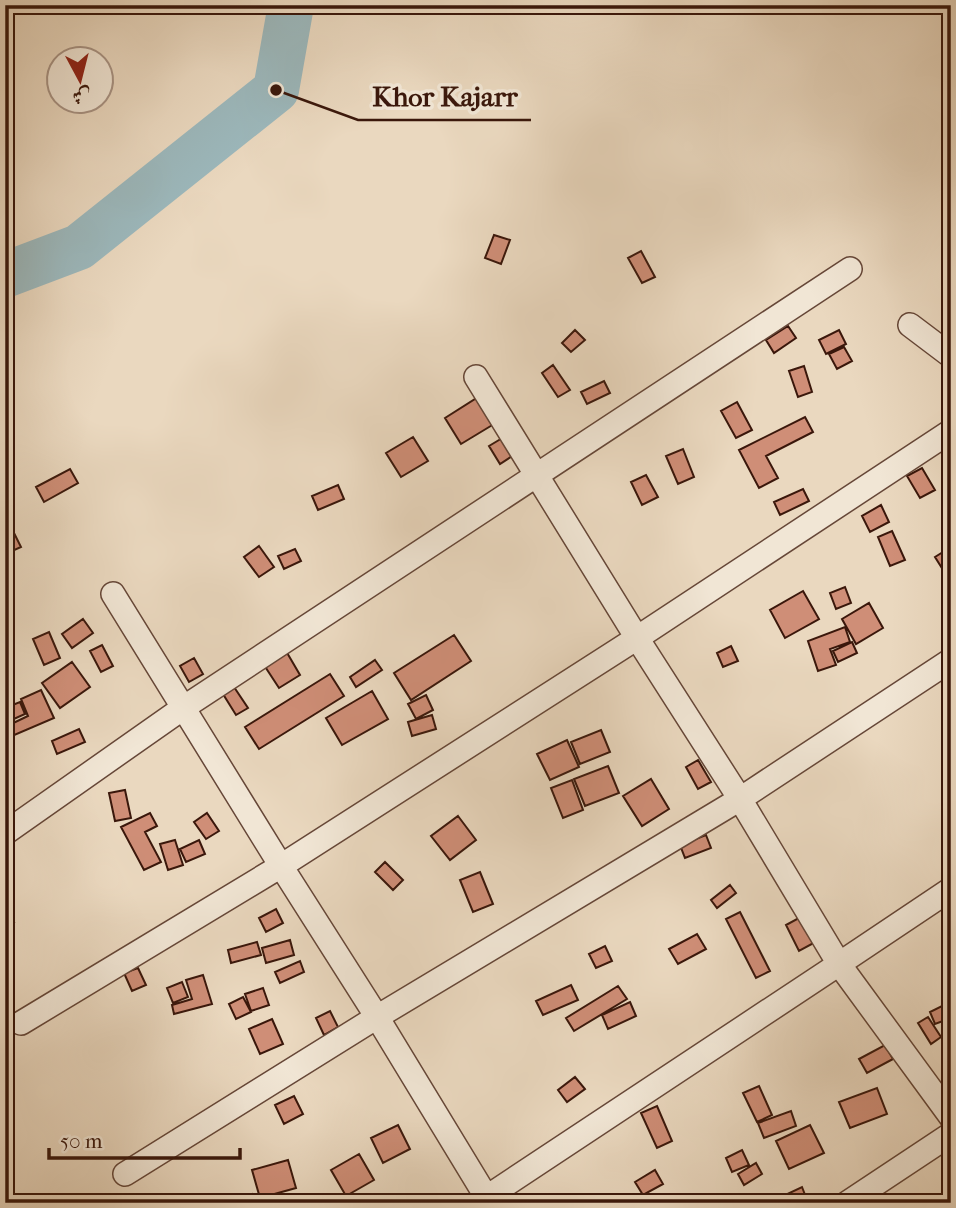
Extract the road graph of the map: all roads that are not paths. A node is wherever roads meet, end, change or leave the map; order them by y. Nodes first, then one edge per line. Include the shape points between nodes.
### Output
1 (850, 269) dead end
2 (909, 325) dead end
3 (951, 356) edge
4 (477, 377) dead end
5 (951, 431) edge
6 (537, 474) junction
7 (113, 594) dead end
8 (637, 638) junction
9 (951, 660) edge
10 (183, 708) junction
11 (740, 799) junction
12 (5, 833) edge
13 (281, 866) junction
14 (951, 889) edge
15 (839, 964) junction
16 (377, 1017) junction
17 (21, 1023) dead end
18 (951, 1117) edge
19 (951, 1134) edge
20 (125, 1174) dead end
21 (485, 1201) edge
22 (847, 1203) edge

1 - 6 street
2 - 3 street
4 - 6 street
5 - 8 street
6 - 8 street
6 - 10 street
7 - 10 street
8 - 11 street
8 - 13 street
9 - 11 street
10 - 12 street
10 - 13 street
11 - 15 street
11 - 16 street
13 - 16 street
13 - 17 street
14 - 15 street
15 - 18 street
15 - 21 street
16 - 20 street
16 - 21 street
19 - 22 street

